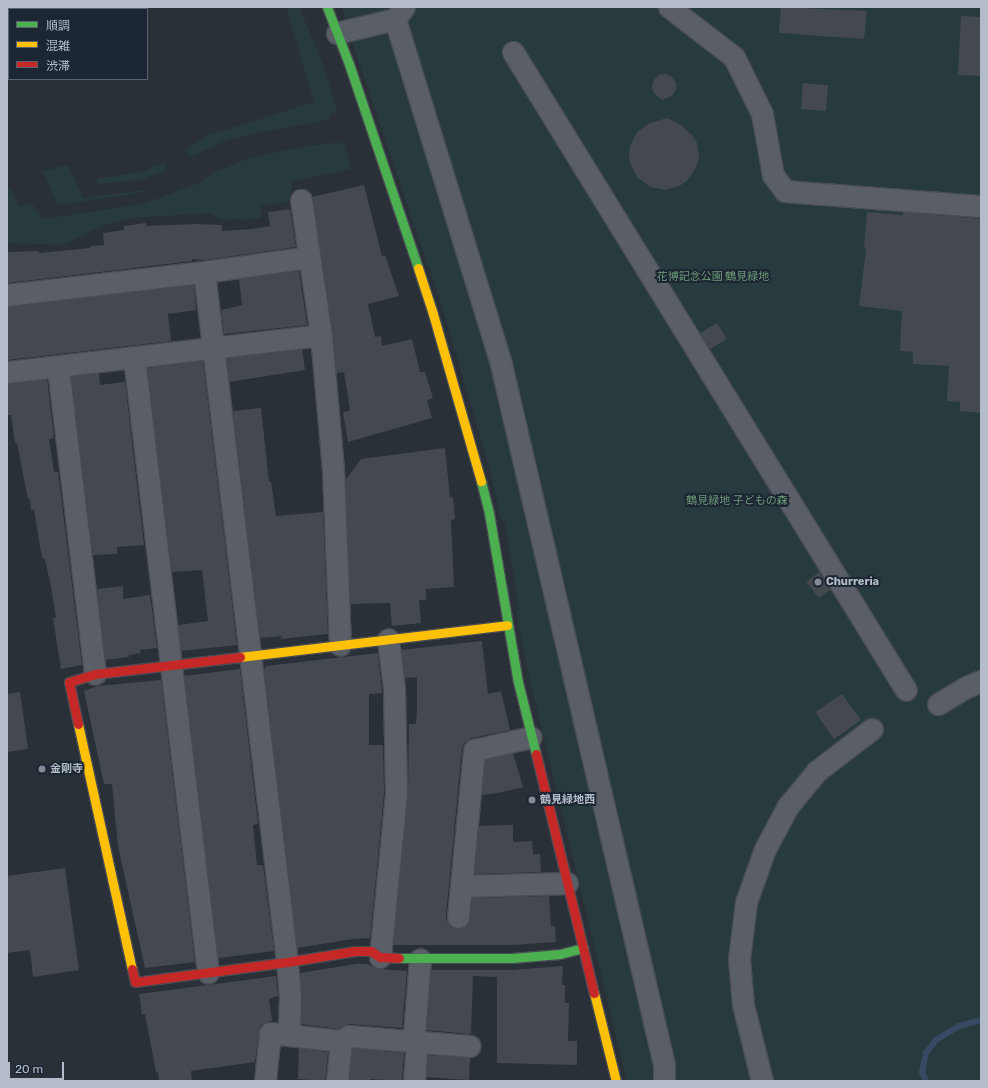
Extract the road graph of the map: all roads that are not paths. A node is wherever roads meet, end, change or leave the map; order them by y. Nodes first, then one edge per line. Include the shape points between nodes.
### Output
1 (327, 7) edge
2 (669, 7) edge
3 (400, 13) edge
4 (337, 34) junction
5 (513, 52) dead end
6 (301, 200) dead end
7 (981, 206) edge
8 (309, 257) junction
9 (204, 272) junction
10 (7, 295) edge
11 (321, 335) junction
12 (214, 348) junction
13 (134, 358) junction
14 (58, 368) junction
15 (7, 372) edge
16 (507, 625) junction
17 (388, 639) junction
18 (340, 645) junction
19 (250, 655) junction
20 (171, 664) junction
21 (95, 674) junction
22 (981, 681) edge
23 (906, 690) dead end
24 (938, 704) dead end
25 (872, 729) dead end
26 (531, 737) junction
27 (567, 883) junction
28 (462, 886) junction
29 (458, 917) dead end
30 (583, 948) junction
31 (380, 957) junction
32 (420, 959) junction
33 (287, 962) junction
34 (208, 973) junction
35 (289, 1035) junction
36 (341, 1041) junction
37 (417, 1042) junction
38 (470, 1046) dead end
39 (265, 1081) edge
40 (337, 1081) edge
41 (414, 1081) edge
42 (616, 1081) edge
43 (664, 1081) edge
44 (762, 1081) edge

1 - 4 street
2 - 7 street via 734,57 762,114 773,176 785,191
3 - 4 street
3 - 43 street via 500,360 664,1065
4 - 16 street via 433,314 457,394 489,513
5 - 23 street
6 - 8 street
8 - 9 street
8 - 11 street
9 - 10 street
9 - 12 street
11 - 12 street
11 - 18 street via 335,491
12 - 13 street
12 - 19 street
13 - 14 street
13 - 20 street
14 - 15 street
14 - 21 street
16 - 17 street
16 - 26 street
17 - 18 street
17 - 31 street via 394,688 396,793
18 - 19 street
19 - 20 street
19 - 33 street
20 - 21 street
20 - 34 street
21 - 34 street via 69,682 135,982
22 - 24 street
25 - 44 street via 817,771 788,806 765,848 746,902 739,959 743,1005
26 - 27 street
26 - 28 street via 474,750
27 - 28 street
27 - 30 street
28 - 29 street
30 - 32 street via 560,954 512,958
30 - 42 street
31 - 32 street
31 - 33 street via 371,951 355,951
32 - 37 street via 414,1034
33 - 34 street
33 - 35 street via 290,998
35 - 36 street
35 - 39 street via 270,1032
36 - 37 street via 349,1036
36 - 40 street
37 - 38 street
37 - 41 street

